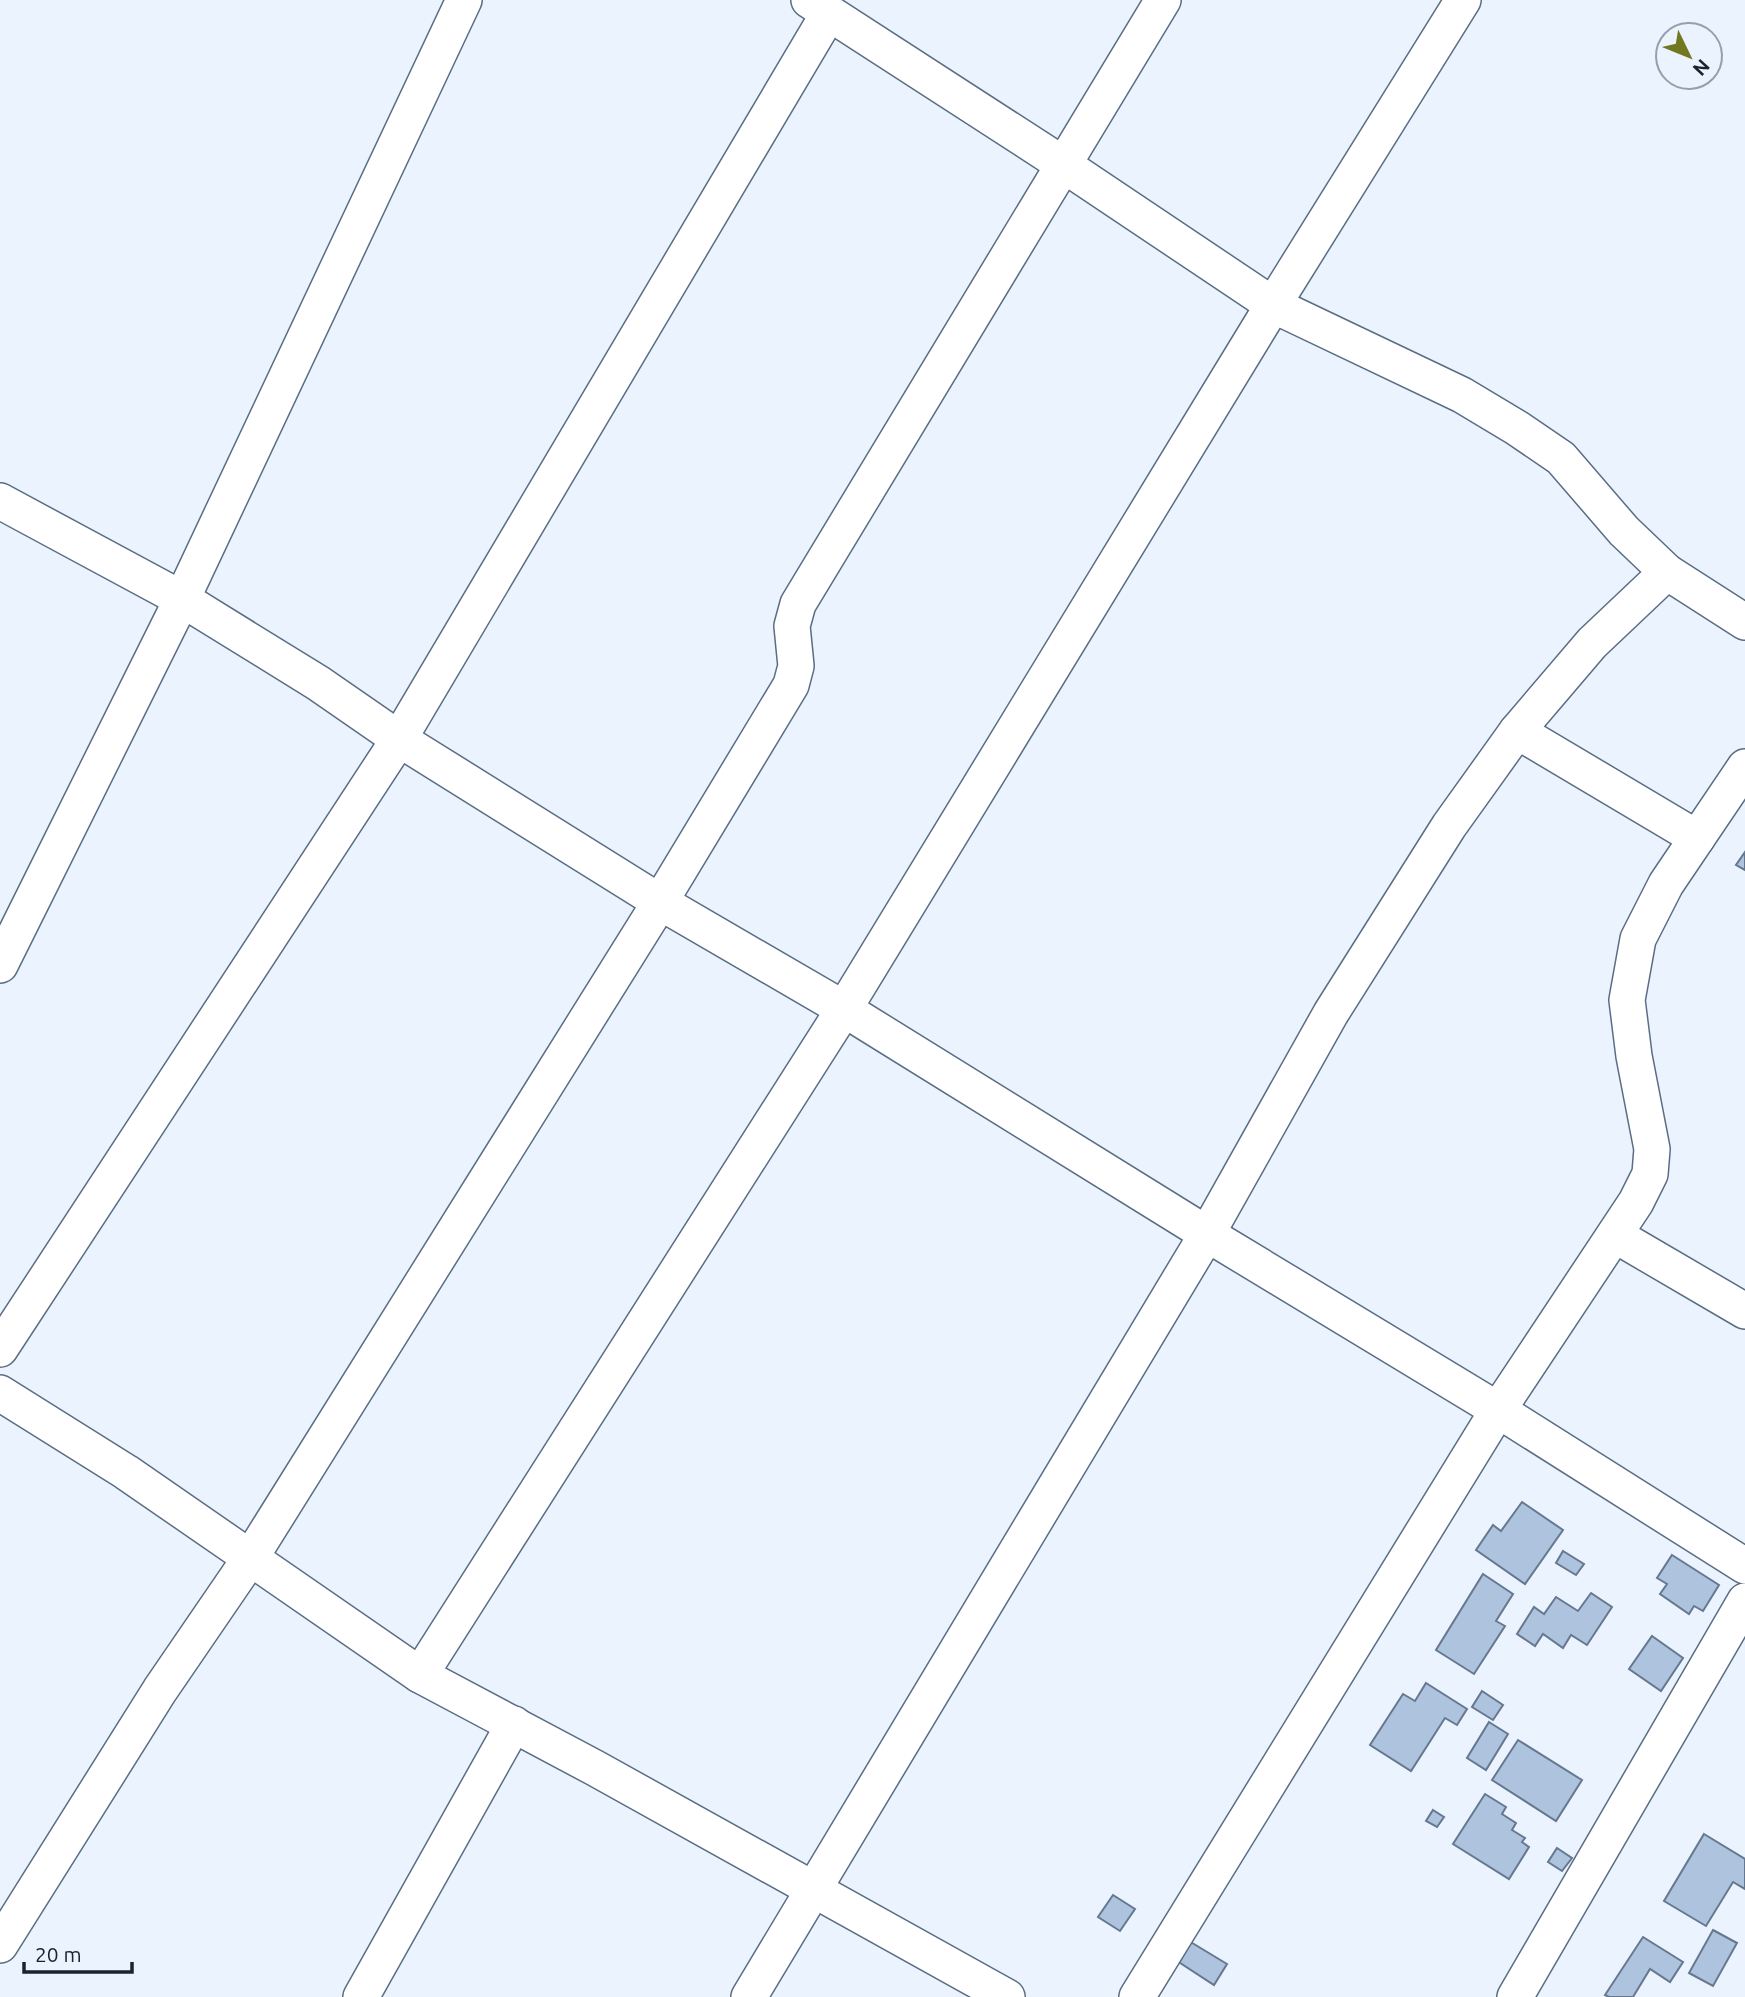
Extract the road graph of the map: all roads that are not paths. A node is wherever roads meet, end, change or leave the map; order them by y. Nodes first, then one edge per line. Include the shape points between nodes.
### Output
1 (464, 0) edge
2 (1163, 0) edge
3 (1463, 0) edge
4 (819, 7) edge
5 (1064, 165) junction
6 (1273, 305) junction
7 (0, 501) edge
8 (1667, 572) junction
9 (182, 599) junction
10 (1745, 622) edge
11 (1517, 731) junction
12 (399, 739) junction
13 (1745, 767) edge
14 (1697, 838) junction
15 (660, 902) junction
16 (0, 965) edge
17 (844, 1009) junction
18 (1207, 1234) junction
19 (1615, 1235) junction
20 (1745, 1311) edge
21 (0, 1349) edge
22 (0, 1393) edge
23 (1498, 1410) junction
24 (251, 1557) junction
25 (1745, 1566) edge
26 (1745, 1601) edge
27 (419, 1675) junction
28 (514, 1724) junction
29 (814, 1891) junction
30 (0, 1945) edge
31 (361, 1997) edge
32 (749, 1997) edge
33 (1007, 1997) edge
34 (1137, 1997) edge
35 (1515, 1997) edge

1 - 9 street
2 - 5 street
3 - 6 street
4 - 5 street
4 - 12 street
5 - 6 street
5 - 15 street via 798,604 792,626 796,666 792,685
6 - 8 street via 1462,395 1517,428 1561,458
6 - 17 street
7 - 9 street
8 - 10 street
8 - 11 street via 1592,643
9 - 12 street
9 - 16 street
11 - 14 street
11 - 18 street via 1449,825 1331,1013
12 - 15 street
12 - 21 street
13 - 14 street
14 - 19 street via 1666,884 1638,939 1627,1000 1652,1149 1650,1174
15 - 17 street
15 - 24 street
17 - 18 street
17 - 27 street
18 - 23 street
18 - 29 street
19 - 20 street
19 - 23 street
22 - 24 street
23 - 25 street
23 - 34 street
24 - 27 street
24 - 30 street via 160,1690
26 - 35 street
27 - 28 street
28 - 29 street
28 - 31 street
29 - 32 street
29 - 33 street

